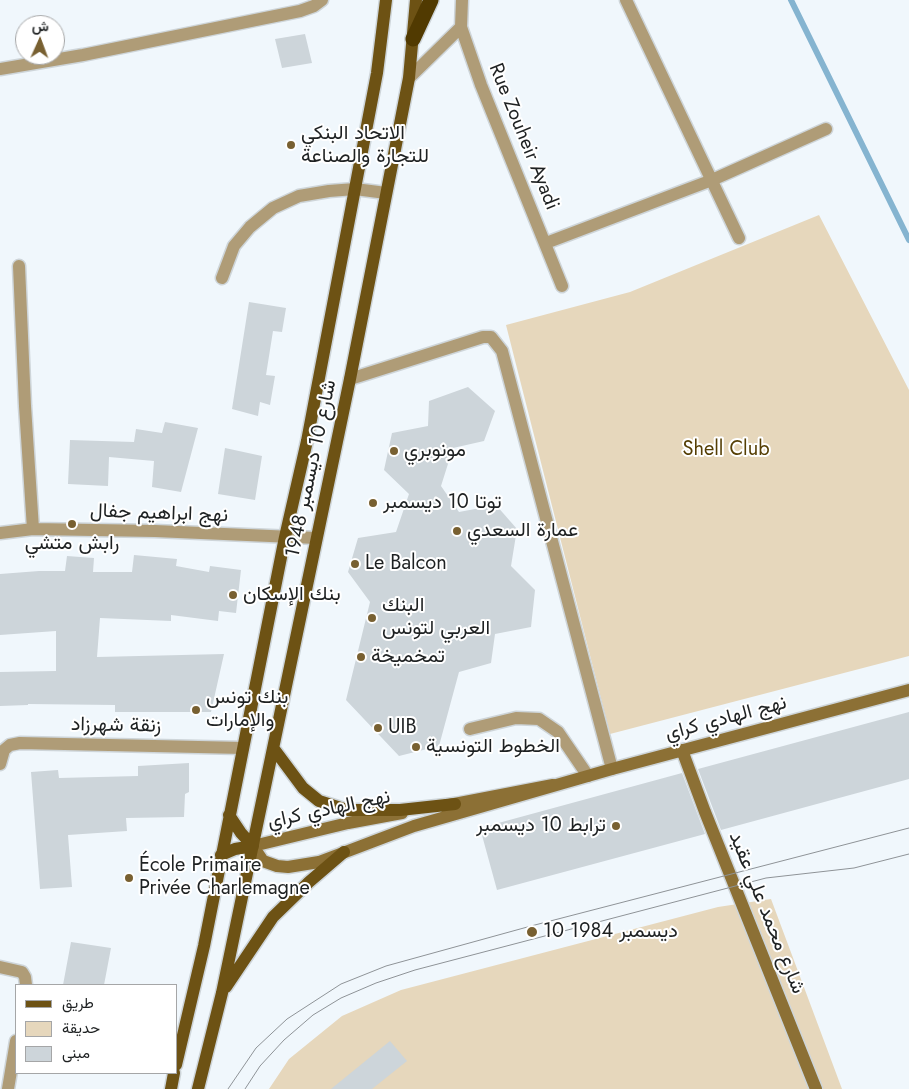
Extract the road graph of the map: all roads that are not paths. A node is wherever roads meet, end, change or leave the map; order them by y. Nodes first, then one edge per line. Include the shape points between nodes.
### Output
1 (322, 0) edge
2 (386, 0) edge
3 (416, 0) edge
4 (432, 0) edge
5 (462, 0) edge
6 (626, 0) edge
7 (461, 27) junction
8 (413, 39) junction
9 (0, 69) edge
10 (409, 78) junction
11 (826, 129) dead end
12 (712, 180) junction
13 (355, 189) junction
14 (386, 193) junction
15 (738, 238) dead end
16 (546, 243) junction
17 (19, 266) dead end
18 (222, 278) dead end
19 (562, 286) dead end
20 (350, 380) junction
21 (33, 529) junction
22 (0, 533) edge
23 (285, 537) junction
24 (316, 538) junction
25 (909, 690) edge
26 (470, 729) dead end
27 (243, 748) junction
28 (274, 749) junction
29 (682, 750) junction
30 (0, 764) edge
31 (612, 769) junction
32 (588, 776) junction
33 (553, 785) junction
34 (456, 804) junction
35 (229, 815) junction
36 (253, 846) junction
37 (344, 852) junction
38 (221, 855) junction
39 (0, 967) edge
40 (26, 984) edge
41 (222, 993) junction
42 (15, 1047) edge
43 (178, 1056) edge
44 (174, 1074) edge
45 (8, 1089) edge
46 (171, 1089) edge
47 (198, 1089) edge
48 (816, 1089) edge

1 - 9 street via 300,11
2 - 13 main road, شارع 10 ديسمبر 1948 via 382,40
3 - 8 main road, شارع 10 ديسمبر 1948
4 - 8 highway
5 - 7 street, Rue Zouheir Ayadi
6 - 12 street
7 - 10 street
7 - 16 street, Rue Zouheir Ayadi
8 - 10 main road, شارع 10 ديسمبر 1948
10 - 14 main road, شارع 10 ديسمبر 1948
11 - 12 street
12 - 15 street
12 - 16 street
13 - 14 street
13 - 18 street via 299,196 273,208 234,246
13 - 23 main road, شارع 10 ديسمبر 1948 via 307,441
14 - 20 main road, شارع 10 ديسمبر 1948
16 - 19 street, Rue Zouheir Ayadi
17 - 21 street
20 - 24 main road, شارع 10 ديسمبر 1948
20 - 31 street via 482,337 491,337 502,351
21 - 22 street, نهج ابراهيم جفال
21 - 23 street, نهج ابراهيم جفال
23 - 24 street, نهج ابراهيم جفال
23 - 27 main road, شارع 10 ديسمبر 1948
24 - 28 main road, شارع 10 ديسمبر 1948
25 - 29 street, نهج الهادي كراي
26 - 32 street via 516,718 539,719 558,732
27 - 30 street, زنقة شهرزاد via 20,743 4,750
27 - 35 main road, شارع 10 ديسمبر 1948
28 - 34 main road via 303,788 319,801 347,810 400,810
28 - 36 main road, شارع 10 ديسمبر 1948
29 - 31 street, نهج الهادي كراي
29 - 48 street, شارع محمد علي عقيد
31 - 32 street, نهج الهادي كراي
32 - 33 street, نهج الهادي كراي
33 - 34 street, نهج الهادي كراي
33 - 37 street, نهج الهادي كراي via 414,826
34 - 36 street, نهج الهادي كراي via 348,823
35 - 36 main road
35 - 38 main road, شارع 10 ديسمبر 1948
36 - 37 street, نهج الهادي كراي via 263,861 288,867 319,862
36 - 38 main road
36 - 41 main road, شارع 10 ديسمبر 1948
37 - 41 main road via 273,918
38 - 43 main road, شارع 10 ديسمبر 1948
39 - 40 street via 22,972
41 - 47 main road, شارع 10 ديسمبر 1948
42 - 45 street
44 - 46 main road

